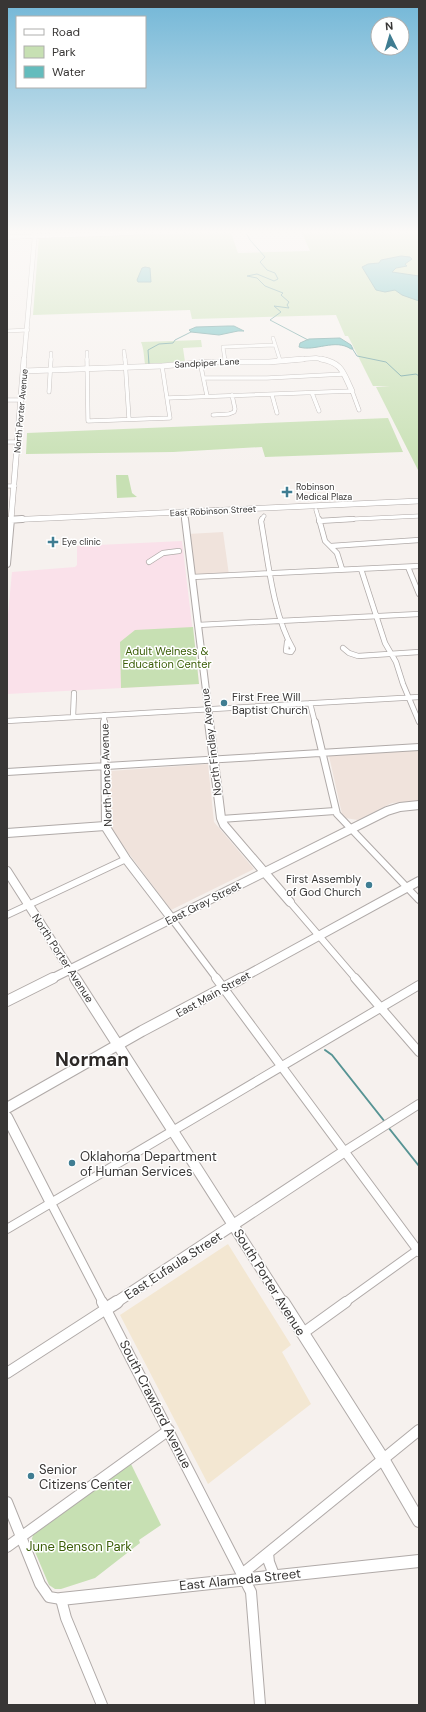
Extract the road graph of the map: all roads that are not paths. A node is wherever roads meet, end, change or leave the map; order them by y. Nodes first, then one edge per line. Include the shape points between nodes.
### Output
1 (29, 313) edge
2 (28, 330) junction
3 (7, 331) edge
4 (273, 338) dead end
5 (275, 345) junction
6 (124, 350) dead end
7 (87, 352) dead end
8 (51, 353) dead end
9 (225, 361) junction
10 (280, 361) junction
11 (200, 362) junction
12 (162, 366) junction
13 (125, 367) junction
14 (88, 369) junction
15 (50, 370) junction
16 (24, 371) junction
17 (344, 374) junction
18 (204, 378) junction
19 (352, 391) junction
20 (49, 392) dead end
21 (312, 393) junction
22 (232, 395) junction
23 (272, 395) junction
24 (207, 396) junction
25 (167, 398) junction
26 (7, 400) edge
27 (21, 400) junction
28 (359, 410) dead end
29 (319, 411) dead end
30 (277, 413) dead end
31 (213, 415) dead end
32 (129, 419) junction
33 (7, 442) edge
34 (18, 442) junction
35 (7, 486) edge
36 (15, 486) junction
37 (419, 502) edge
38 (316, 510) dead end
39 (184, 512) junction
40 (264, 516) dead end
41 (419, 516) edge
42 (9, 520) edge
43 (319, 521) junction
44 (8, 536) edge
45 (419, 540) edge
46 (331, 546) junction
47 (179, 551) dead end
48 (149, 562) dead end
49 (7, 564) edge
50 (419, 566) edge
51 (408, 567) junction
52 (361, 569) junction
53 (342, 570) junction
54 (272, 573) junction
55 (192, 577) junction
56 (419, 594) edge
57 (419, 614) edge
58 (376, 615) junction
59 (282, 621) junction
60 (198, 626) junction
61 (288, 642) dead end
62 (343, 648) dead end
63 (419, 652) edge
64 (391, 654) junction
65 (74, 693) dead end
66 (409, 697) junction
67 (419, 697) edge
68 (310, 703) junction
69 (208, 709) junction
70 (104, 715) junction
71 (73, 717) junction
72 (7, 721) edge
73 (419, 722) edge
74 (419, 747) edge
75 (321, 753) junction
76 (214, 759) junction
77 (104, 767) junction
78 (7, 772) edge
79 (419, 806) edge
80 (335, 810) junction
81 (221, 819) junction
82 (105, 826) junction
83 (350, 829) junction
84 (7, 833) edge
85 (126, 859) junction
86 (7, 871) edge
87 (264, 872) junction
88 (419, 881) edge
89 (407, 888) junction
90 (419, 900) edge
91 (290, 902) joint
92 (29, 905) junction
93 (7, 915) edge
94 (172, 919) junction
95 (319, 936) junction
96 (71, 969) junction
97 (419, 984) edge
98 (223, 988) junction
99 (7, 1001) edge
100 (381, 1007) junction
101 (118, 1045) junction
102 (419, 1052) edge
103 (281, 1066) junction
104 (419, 1104) edge
105 (7, 1108) edge
106 (7, 1117) edge
107 (172, 1130) junction
108 (345, 1151) junction
109 (51, 1203) junction
110 (234, 1225) junction
111 (7, 1229) edge
112 (419, 1251) edge
113 (106, 1309) junction
114 (302, 1333) junction
115 (7, 1373) edge
116 (169, 1430) junction
117 (419, 1430) edge
118 (383, 1459) junction
119 (7, 1502) edge
120 (419, 1521) edge
121 (21, 1537) junction
122 (7, 1547) edge
123 (268, 1553) junction
124 (419, 1561) edge
125 (243, 1576) junction
126 (274, 1576) junction
127 (60, 1599) junction
128 (102, 1705) edge
129 (260, 1705) edge

1 - 2 main road, North Porter Avenue
2 - 3 street
2 - 16 main road, North Porter Avenue
4 - 5 street
5 - 9 street via 223,347
5 - 10 street
6 - 13 street
7 - 14 street
8 - 15 street
9 - 10 main road, Sandpiper Lane
9 - 11 main road, Sandpiper Lane
10 - 17 main road, Sandpiper Lane via 324,359 336,363
11 - 12 main road, Sandpiper Lane
11 - 18 street
12 - 13 main road, Sandpiper Lane
12 - 25 street
13 - 14 main road, Sandpiper Lane
13 - 32 street
14 - 15 main road, Sandpiper Lane
14 - 32 street via 88,421
15 - 16 main road, Sandpiper Lane
15 - 20 street
16 - 27 main road, North Porter Avenue
17 - 18 street
17 - 19 main road, Sandpiper Lane
18 - 24 street
19 - 21 street
19 - 28 street, Sandpiper Lane
21 - 23 street
21 - 29 street
22 - 23 street
22 - 24 street
22 - 31 street via 234,412
23 - 30 street
24 - 25 street
25 - 32 street via 170,418
26 - 27 street
27 - 34 main road, North Porter Avenue
33 - 34 street
34 - 36 main road, North Porter Avenue
35 - 36 street
36 - 42 main road, North Porter Avenue
37 - 39 main road, East Robinson Street
38 - 43 street
39 - 42 main road, East Robinson Street
39 - 55 main road, North Findlay Avenue
40 - 54 street via 261,522
41 - 43 street
42 - 44 main road, North Porter Avenue
43 - 46 street via 325,541
44 - 49 main road, North Porter Avenue
45 - 46 street
46 - 53 street via 337,553
47 - 48 street via 169,550
50 - 51 street
51 - 52 street
51 - 56 street
52 - 53 street
52 - 58 street
53 - 54 street
54 - 55 street
54 - 59 street
55 - 60 main road, North Findlay Avenue
57 - 58 street
58 - 59 street
58 - 64 street
59 - 60 street
59 - 61 street
60 - 69 main road, North Findlay Avenue
62 - 64 street via 358,656
63 - 64 street
64 - 66 street
65 - 71 street
66 - 67 street
66 - 68 street
66 - 73 street
68 - 69 street
68 - 75 street
69 - 70 street
69 - 76 main road, North Findlay Avenue
70 - 71 street
70 - 77 street, North Ponca Avenue
71 - 72 street
74 - 75 street
75 - 76 street
75 - 80 street
76 - 77 street
76 - 81 main road, North Findlay Avenue
77 - 78 street
77 - 82 street, North Ponca Avenue
79 - 83 main road, East Gray Street via 387,811
80 - 81 street
80 - 83 street
81 - 87 main road, North Findlay Avenue
82 - 84 main road
82 - 85 main road, North Ponca Avenue
83 - 87 main road, East Gray Street
83 - 89 street
85 - 92 street
85 - 94 main road, North Ponca Avenue
86 - 92 main road, North Porter Avenue
87 - 91 main road, North Findlay Avenue
87 - 94 main road, East Gray Street
88 - 89 main road, East Main Street
89 - 90 street
89 - 95 main road, East Main Street
91 - 95 street, North Findlay Avenue
92 - 93 street
92 - 96 main road, North Porter Avenue
94 - 96 main road, East Gray Street
94 - 98 street, North Ponca Avenue
95 - 98 main road, East Main Street
95 - 100 street, North Findlay Avenue
96 - 99 main road, East Gray Street
96 - 101 main road, North Porter Avenue
97 - 100 street
98 - 101 main road, East Main Street
98 - 103 street, North Ponca Avenue
100 - 102 street, North Findlay Avenue
100 - 103 street
101 - 105 main road, East Main Street
101 - 107 main road, South Porter Avenue
103 - 107 street
103 - 108 street, North Ponca Avenue
104 - 108 street, East Eufaula Street
106 - 109 main road, South Crawford Avenue
107 - 109 street
107 - 110 main road, South Porter Avenue
108 - 110 main road, East Eufaula Street
108 - 112 street, North Ponca Avenue
109 - 111 street
109 - 113 street, South Crawford Avenue
110 - 113 main road, East Eufaula Street
110 - 114 main road, South Porter Avenue
112 - 114 street
113 - 115 street, East Eufaula Street
113 - 116 street, South Crawford Avenue
114 - 118 main road, South Porter Avenue
116 - 121 street
116 - 125 street, South Crawford Avenue
117 - 118 street
118 - 120 main road, South Porter Avenue
118 - 123 street
119 - 121 street
121 - 122 street
121 - 127 street via 40,1584 49,1597
123 - 125 street
123 - 126 street
124 - 126 main road, East Alameda Street
125 - 126 main road, East Alameda Street
125 - 127 main road, East Alameda Street
125 - 129 street, South Crawford Avenue via 251,1592
127 - 128 street

